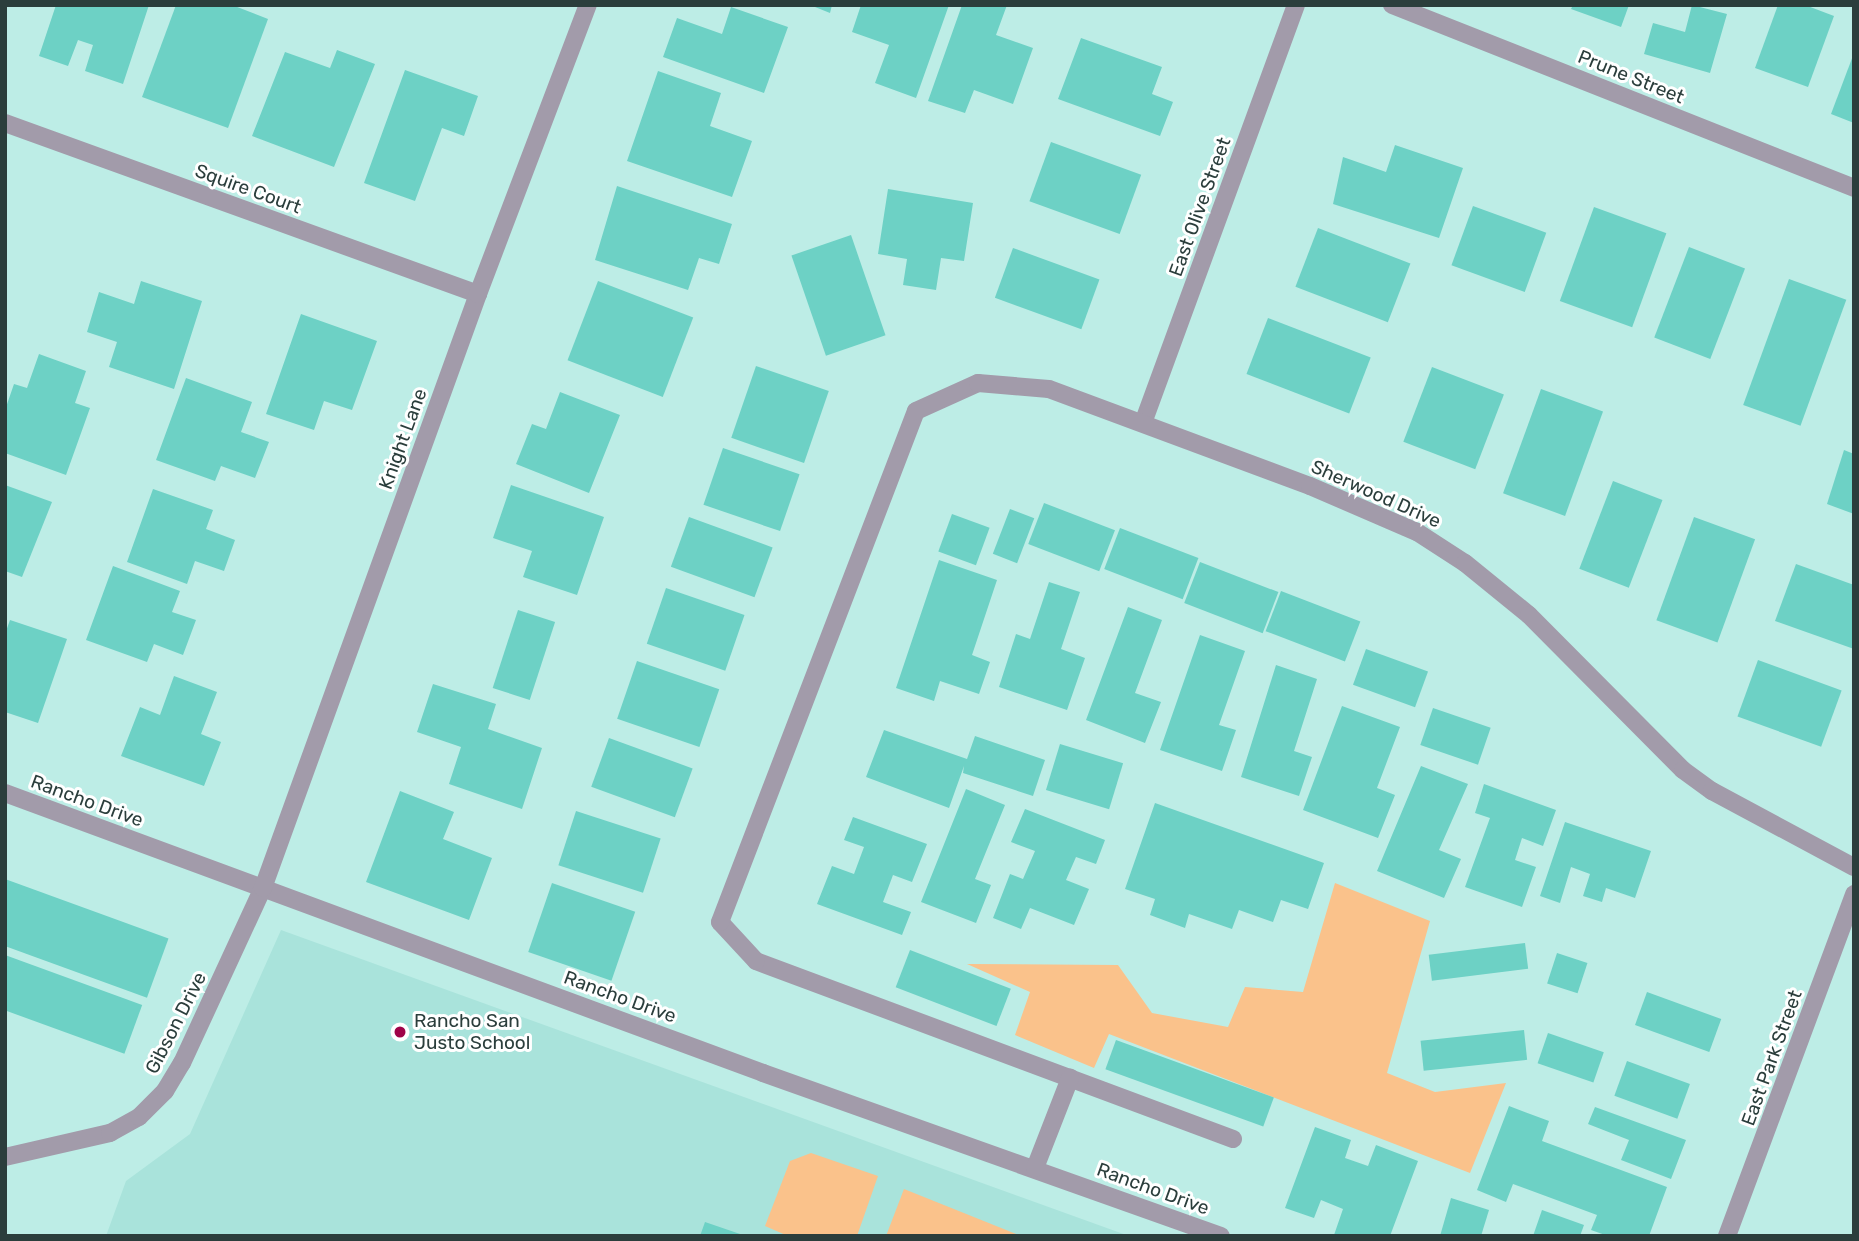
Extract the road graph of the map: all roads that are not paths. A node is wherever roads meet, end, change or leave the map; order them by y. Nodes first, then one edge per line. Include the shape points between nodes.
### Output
1 (588, 5) edge
2 (1296, 5) edge
3 (1392, 5) edge
4 (5, 122) edge
5 (1854, 188) edge
6 (478, 294) junction
7 (1143, 423) junction
8 (5, 793) edge
9 (1854, 867) edge
10 (263, 888) junction
11 (1854, 894) edge
12 (1070, 1079) junction
13 (1233, 1139) dead end
14 (5, 1157) edge
15 (1035, 1168) junction
16 (1221, 1236) edge
17 (1727, 1236) edge

1 - 6 street, Knight Lane
2 - 7 street, East Olive Street
3 - 5 street, Prune Street
4 - 6 street, Squire Court
6 - 10 street, Knight Lane
7 - 9 street, Sherwood Drive via 1417,532 1465,563 1529,615 1683,770 1712,791
7 - 12 street, Sherwood Drive via 1049,389 978,383 916,411 720,922 756,961
8 - 10 street, Rancho Drive
10 - 14 street, Gibson Drive via 165,1091 139,1117 110,1133
10 - 15 street, Rancho Drive
11 - 17 street, East Park Street
12 - 13 street
12 - 15 street
15 - 16 street, Rancho Drive

